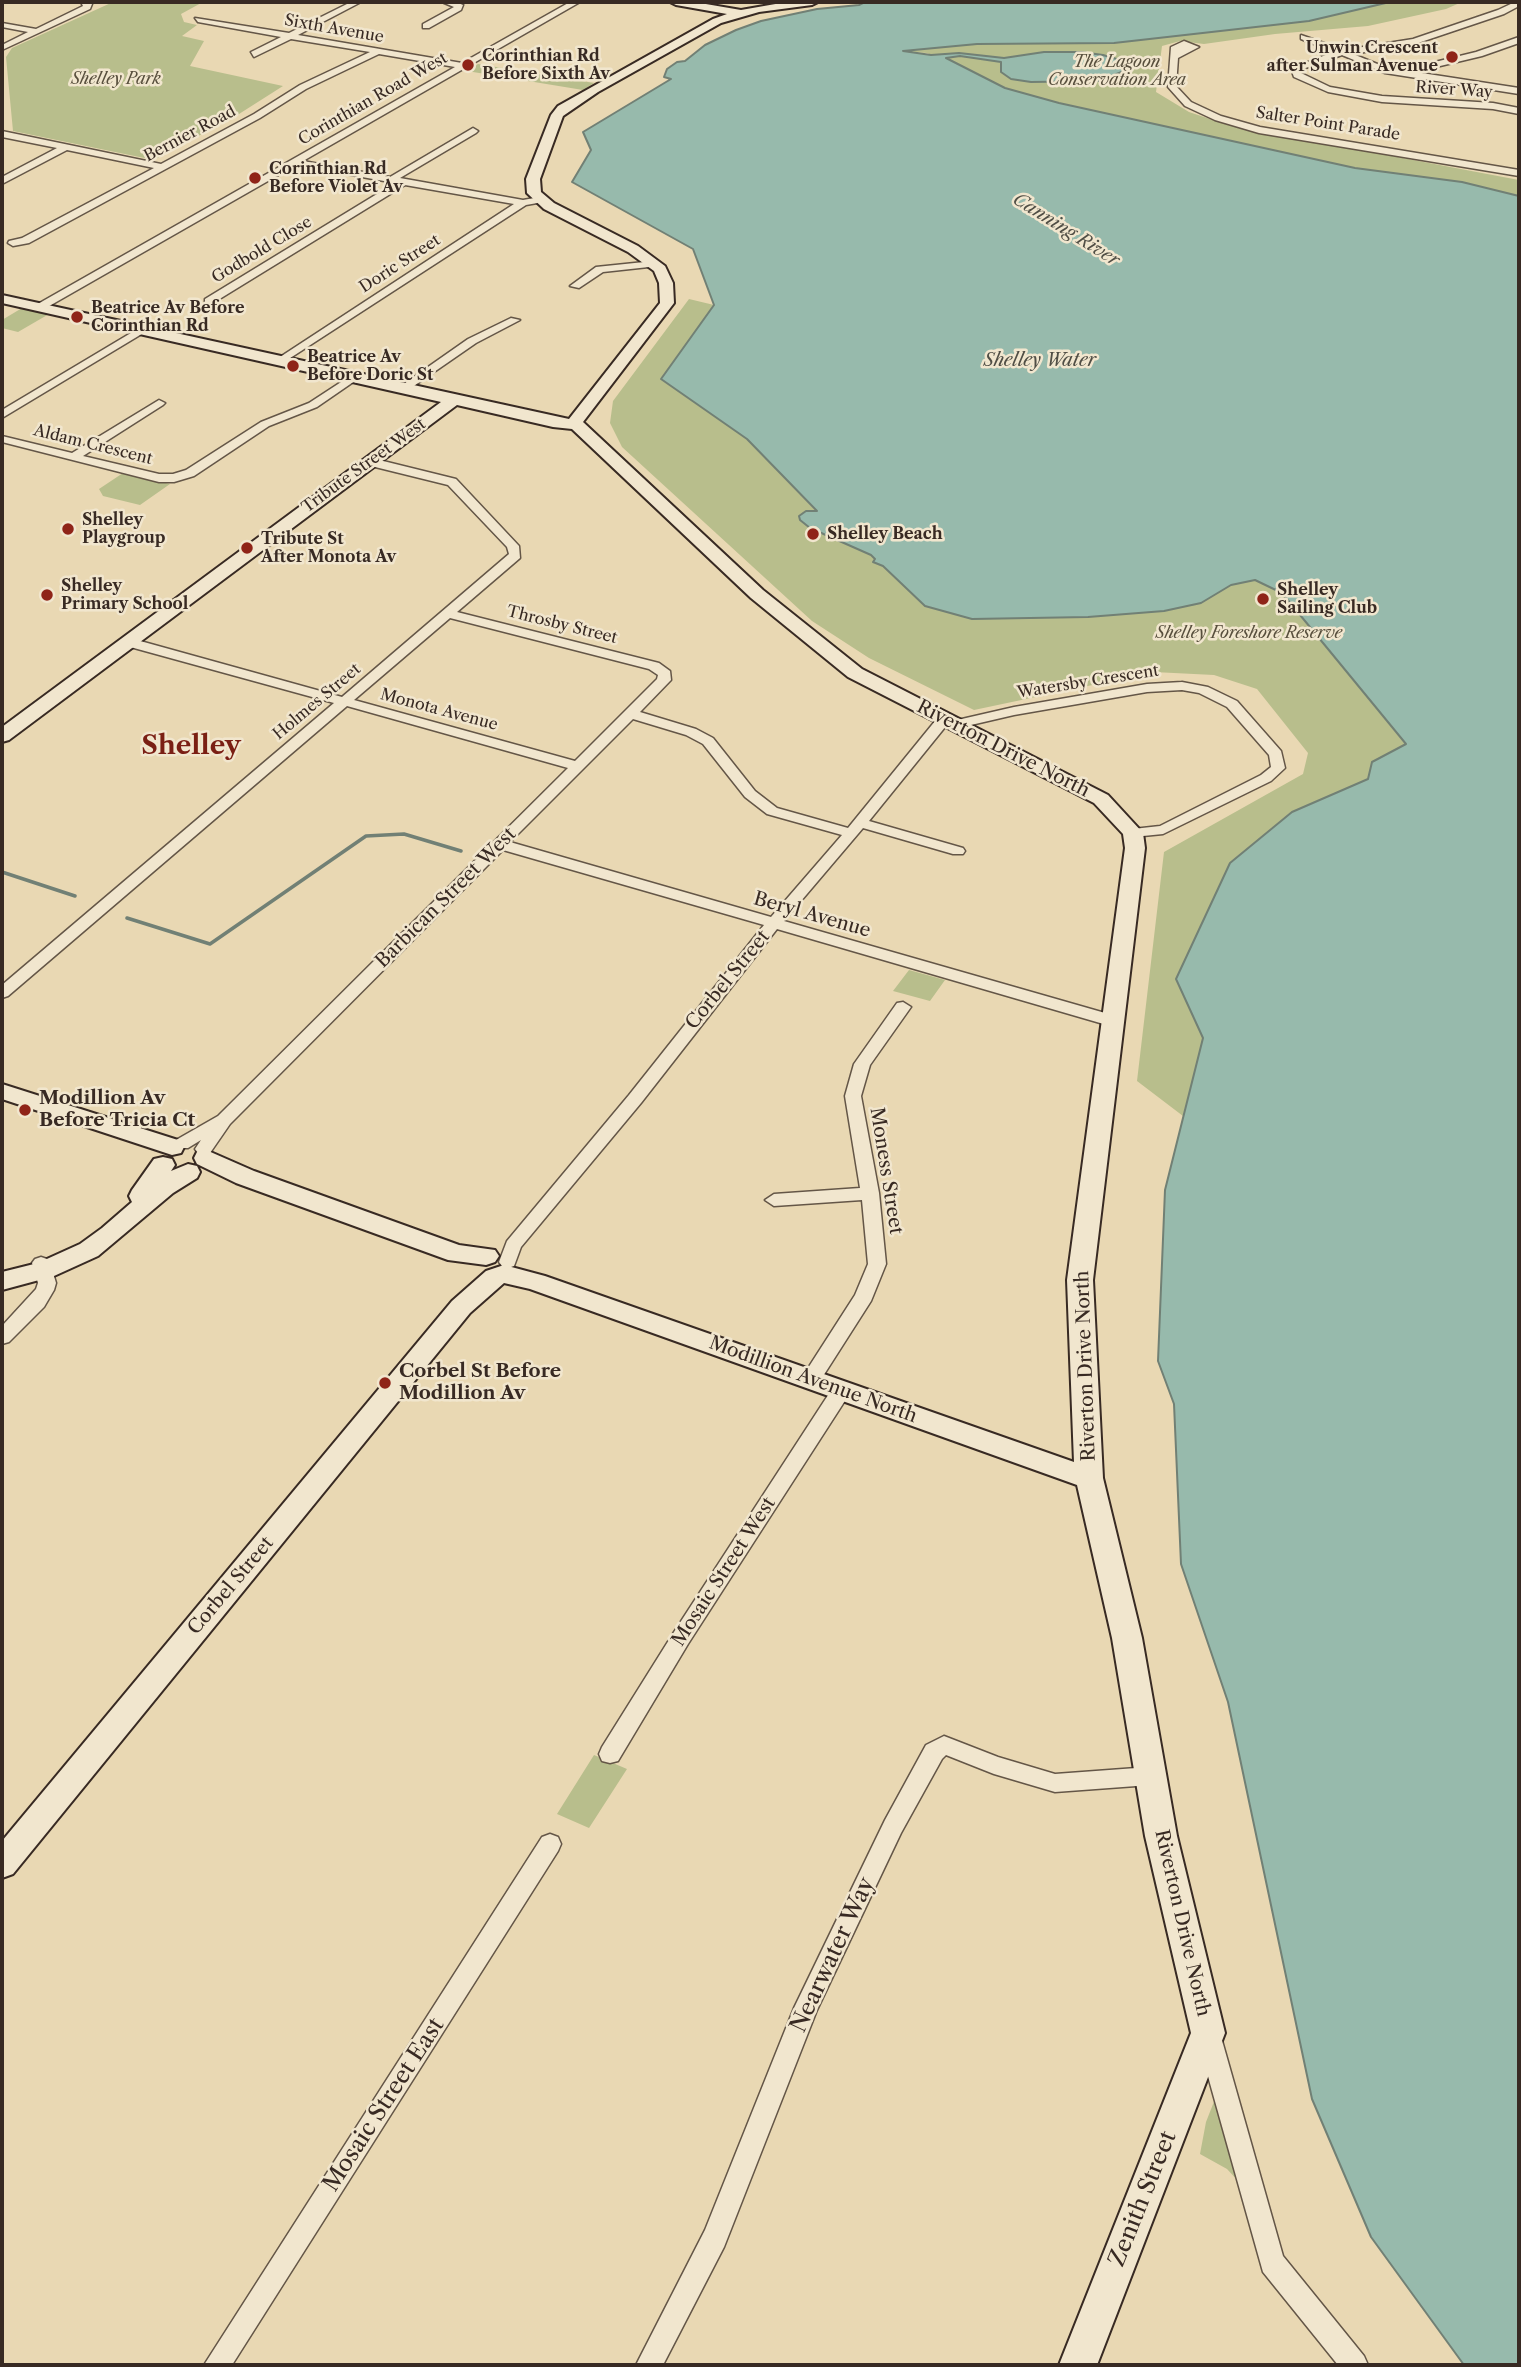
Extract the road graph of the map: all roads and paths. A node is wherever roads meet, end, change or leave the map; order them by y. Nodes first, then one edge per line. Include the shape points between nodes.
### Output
1 (90, 2) edge
2 (357, 2) edge
3 (446, 2) edge
4 (570, 2) edge
5 (576, 2) edge
6 (676, 2) edge
7 (812, 2) edge
8 (1519, 3) edge
9 (739, 13) junction
10 (198, 20) dead end
11 (2, 25) edge
12 (426, 26) dead end
13 (36, 31) junction
14 (291, 36) junction
15 (1304, 37) dead end
16 (1519, 40) edge
17 (2, 48) edge
18 (380, 50) junction
19 (1341, 53) junction
20 (254, 54) dead end
21 (1175, 56) dead end
22 (461, 65) junction
23 (1401, 74) junction
24 (1519, 90) edge
25 (1519, 111) edge
26 (473, 131) dead end
27 (2, 134) edge
28 (66, 147) junction
29 (292, 162) junction
30 (163, 167) junction
31 (1519, 173) edge
32 (2, 181) edge
33 (397, 181) junction
34 (540, 200) junction
35 (523, 203) junction
36 (13, 243) dead end
37 (654, 264) junction
38 (575, 286) dead end
39 (2, 297) edge
40 (209, 301) dead end
41 (40, 305) junction
42 (515, 320) dead end
43 (143, 328) junction
44 (283, 359) junction
45 (356, 376) junction
46 (406, 387) junction
47 (456, 398) junction
48 (159, 403) dead end
49 (2, 415) edge
50 (582, 422) junction
51 (2, 439) edge
52 (73, 457) junction
53 (371, 462) junction
54 (448, 614) junction
55 (128, 642) junction
56 (665, 674) joint
57 (345, 702) junction
58 (631, 715) junction
59 (951, 721) junction
60 (2, 736) edge
61 (579, 766) junction
62 (856, 828) junction
63 (1133, 832) junction
64 (500, 844) junction
65 (958, 851) dead end
66 (774, 923) junction
67 (2, 993) edge
68 (903, 1007) dead end
69 (1113, 1021) junction
70 (2, 1091) edge
71 (184, 1157) junction
72 (870, 1193) junction
73 (774, 1200) dead end
74 (492, 1263) junction
75 (43, 1266) junction
76 (2, 1271) edge
77 (2, 1281) edge
78 (2, 1337) edge
79 (811, 1379) junction
80 (841, 1391) junction
81 (1089, 1478) junction
82 (610, 1754) dead end
83 (1150, 1776) junction
84 (550, 1844) dead end
85 (2, 1864) edge
86 (1208, 2033) junction
87 (216, 2365) edge
88 (649, 2365) edge
89 (1078, 2365) edge
90 (1356, 2365) edge

1 - 13 street via 87,8
2 - 14 street
3 - 12 street via 458,8
4 - 22 street, Corinthian Road West
5 - 22 street, Corinthian Road West
6 - 9 street
7 - 9 street
8 - 19 street, River Way via 1415,41
9 - 34 street via 705,27 562,108 551,125 533,179
10 - 14 street, Sixth Avenue
11 - 13 street
13 - 17 street
14 - 18 street, Sixth Avenue
14 - 20 street
15 - 19 street
16 - 23 street
18 - 22 street, Sixth Avenue
18 - 30 street, Bernier Road via 303,87
19 - 23 street
19 - 25 street, River Way via 1295,68 1296,74 1328,89 1382,99
21 - 31 street, Salter Point Parade via 1171,79 1176,93 1218,118 1259,130
22 - 29 street, Corinthian Road West
23 - 24 street
26 - 33 street, Godbold Close
27 - 28 street
28 - 30 street
28 - 32 street
29 - 33 street
29 - 41 street, Corinthian Road West
30 - 36 street, Bernier Road via 25,241
33 - 35 street
33 - 40 street, Godbold Close
34 - 35 street, Doric Street
34 - 37 street
35 - 44 street, Doric Street
37 - 38 street via 600,269
37 - 50 street via 666,283 667,303
39 - 41 street
41 - 43 street
42 - 46 street via 472,341
43 - 44 street
43 - 49 street
44 - 45 street
45 - 46 street
45 - 52 street, Aldam Crescent via 313,405 265,424 190,473 174,478
46 - 47 street
47 - 50 street via 553,422
47 - 53 street, Tribute Street West
48 - 52 street
50 - 59 street, Riverton Drive North via 698,540 787,621 855,673
51 - 52 street, Aldam Crescent
53 - 54 street, Holmes Street via 452,482 517,552
53 - 55 street, Tribute Street West
54 - 56 street, Throsby Street via 654,666
54 - 57 street, Holmes Street
55 - 57 street, Monota Avenue
55 - 60 street, Tribute Street West
56 - 58 street, Barbican Street West
57 - 61 street, Monota Avenue
57 - 67 street, Holmes Street
58 - 61 street, Barbican Street West
58 - 62 street via 708,741 750,794 772,811
59 - 62 street, Corbel Street
59 - 63 street, Riverton Drive North via 1101,799
59 - 63 street, Watersby Crescent via 1182,686 1221,696 1276,754 1278,768 1266,778 1163,830
61 - 64 street, Barbican Street West
62 - 65 street
62 - 66 street, Corbel Street
63 - 69 street, Riverton Drive North via 1135,848
64 - 66 street, Beryl Avenue
64 - 71 street, Barbican Street West
66 - 69 street, Beryl Avenue
66 - 74 street, Corbel Street via 628,1108
68 - 72 street, Moness Street via 862,1064 853,1096
69 - 81 street, Riverton Drive North via 1080,1280
70 - 71 street, Modillion Avenue North
71 - 74 street, Modillion Avenue North
71 - 75 street via 151,1198 111,1234 89,1250
72 - 73 street
72 - 79 street, Moness Street via 877,1264 864,1296
74 - 79 street, Modillion Avenue North
74 - 85 street, Corbel Street via 461,1307
75 - 76 street
75 - 77 street
75 - 78 street via 45,1290
79 - 80 street, Modillion Avenue North
80 - 81 street, Modillion Avenue North
80 - 82 street, Mosaic Street West
81 - 83 street, Riverton Drive North via 1127,1638
83 - 86 street, Riverton Drive North
83 - 88 street, Nearwater Way via 1055,1783 944,1745 934,1752 806,2008 715,2238
84 - 87 street, Mosaic Street East
86 - 89 street, Zenith Street
86 - 90 street, Riverton Drive North via 1272,2263

